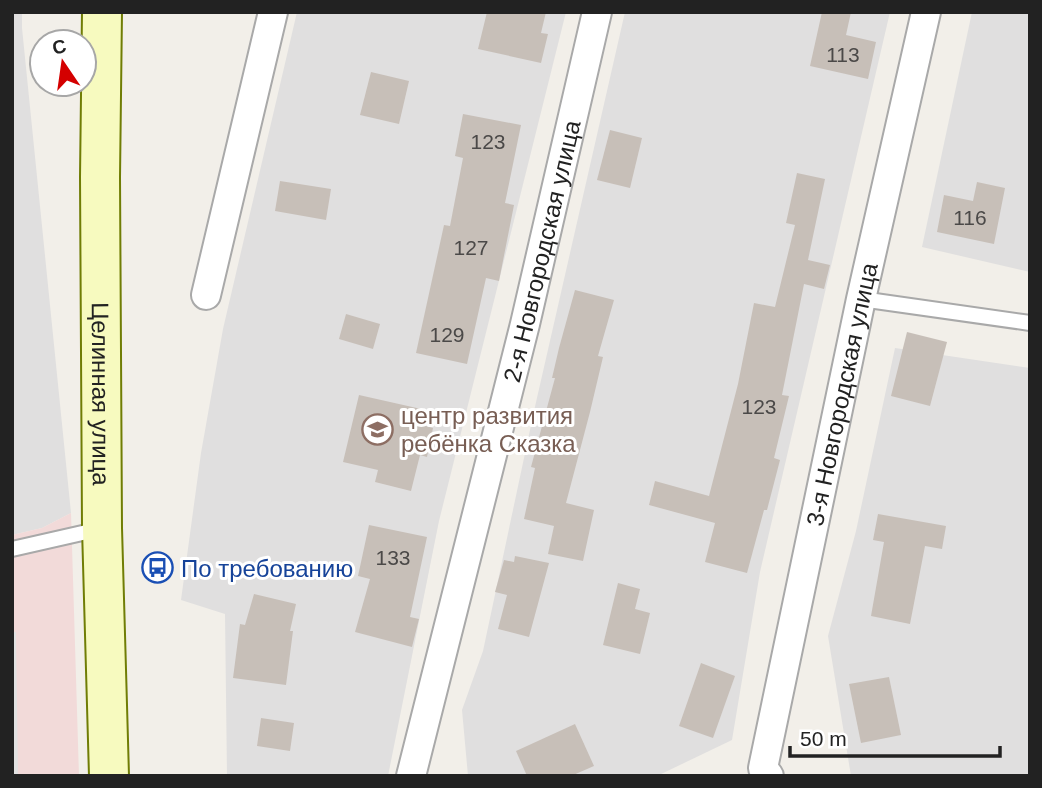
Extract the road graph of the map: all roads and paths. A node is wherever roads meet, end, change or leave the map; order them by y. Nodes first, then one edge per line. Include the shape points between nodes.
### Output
1 (100, 12) edge
2 (273, 12) edge
3 (597, 12) edge
4 (926, 12) edge
5 (206, 295) dead end
6 (862, 299) junction
7 (1030, 323) edge
8 (102, 528) junction
9 (12, 549) edge
10 (760, 773) edge
11 (109, 776) edge
12 (411, 776) edge

1 - 8 main road, Целинная улица
2 - 5 street
3 - 12 street, 2-я Новгородская улица via 525,324
4 - 6 street, 3-я Новгородская улица
6 - 7 lane
6 - 10 street, 3-я Новгородская улица
8 - 9 lane
8 - 11 main road, Целинная улица

